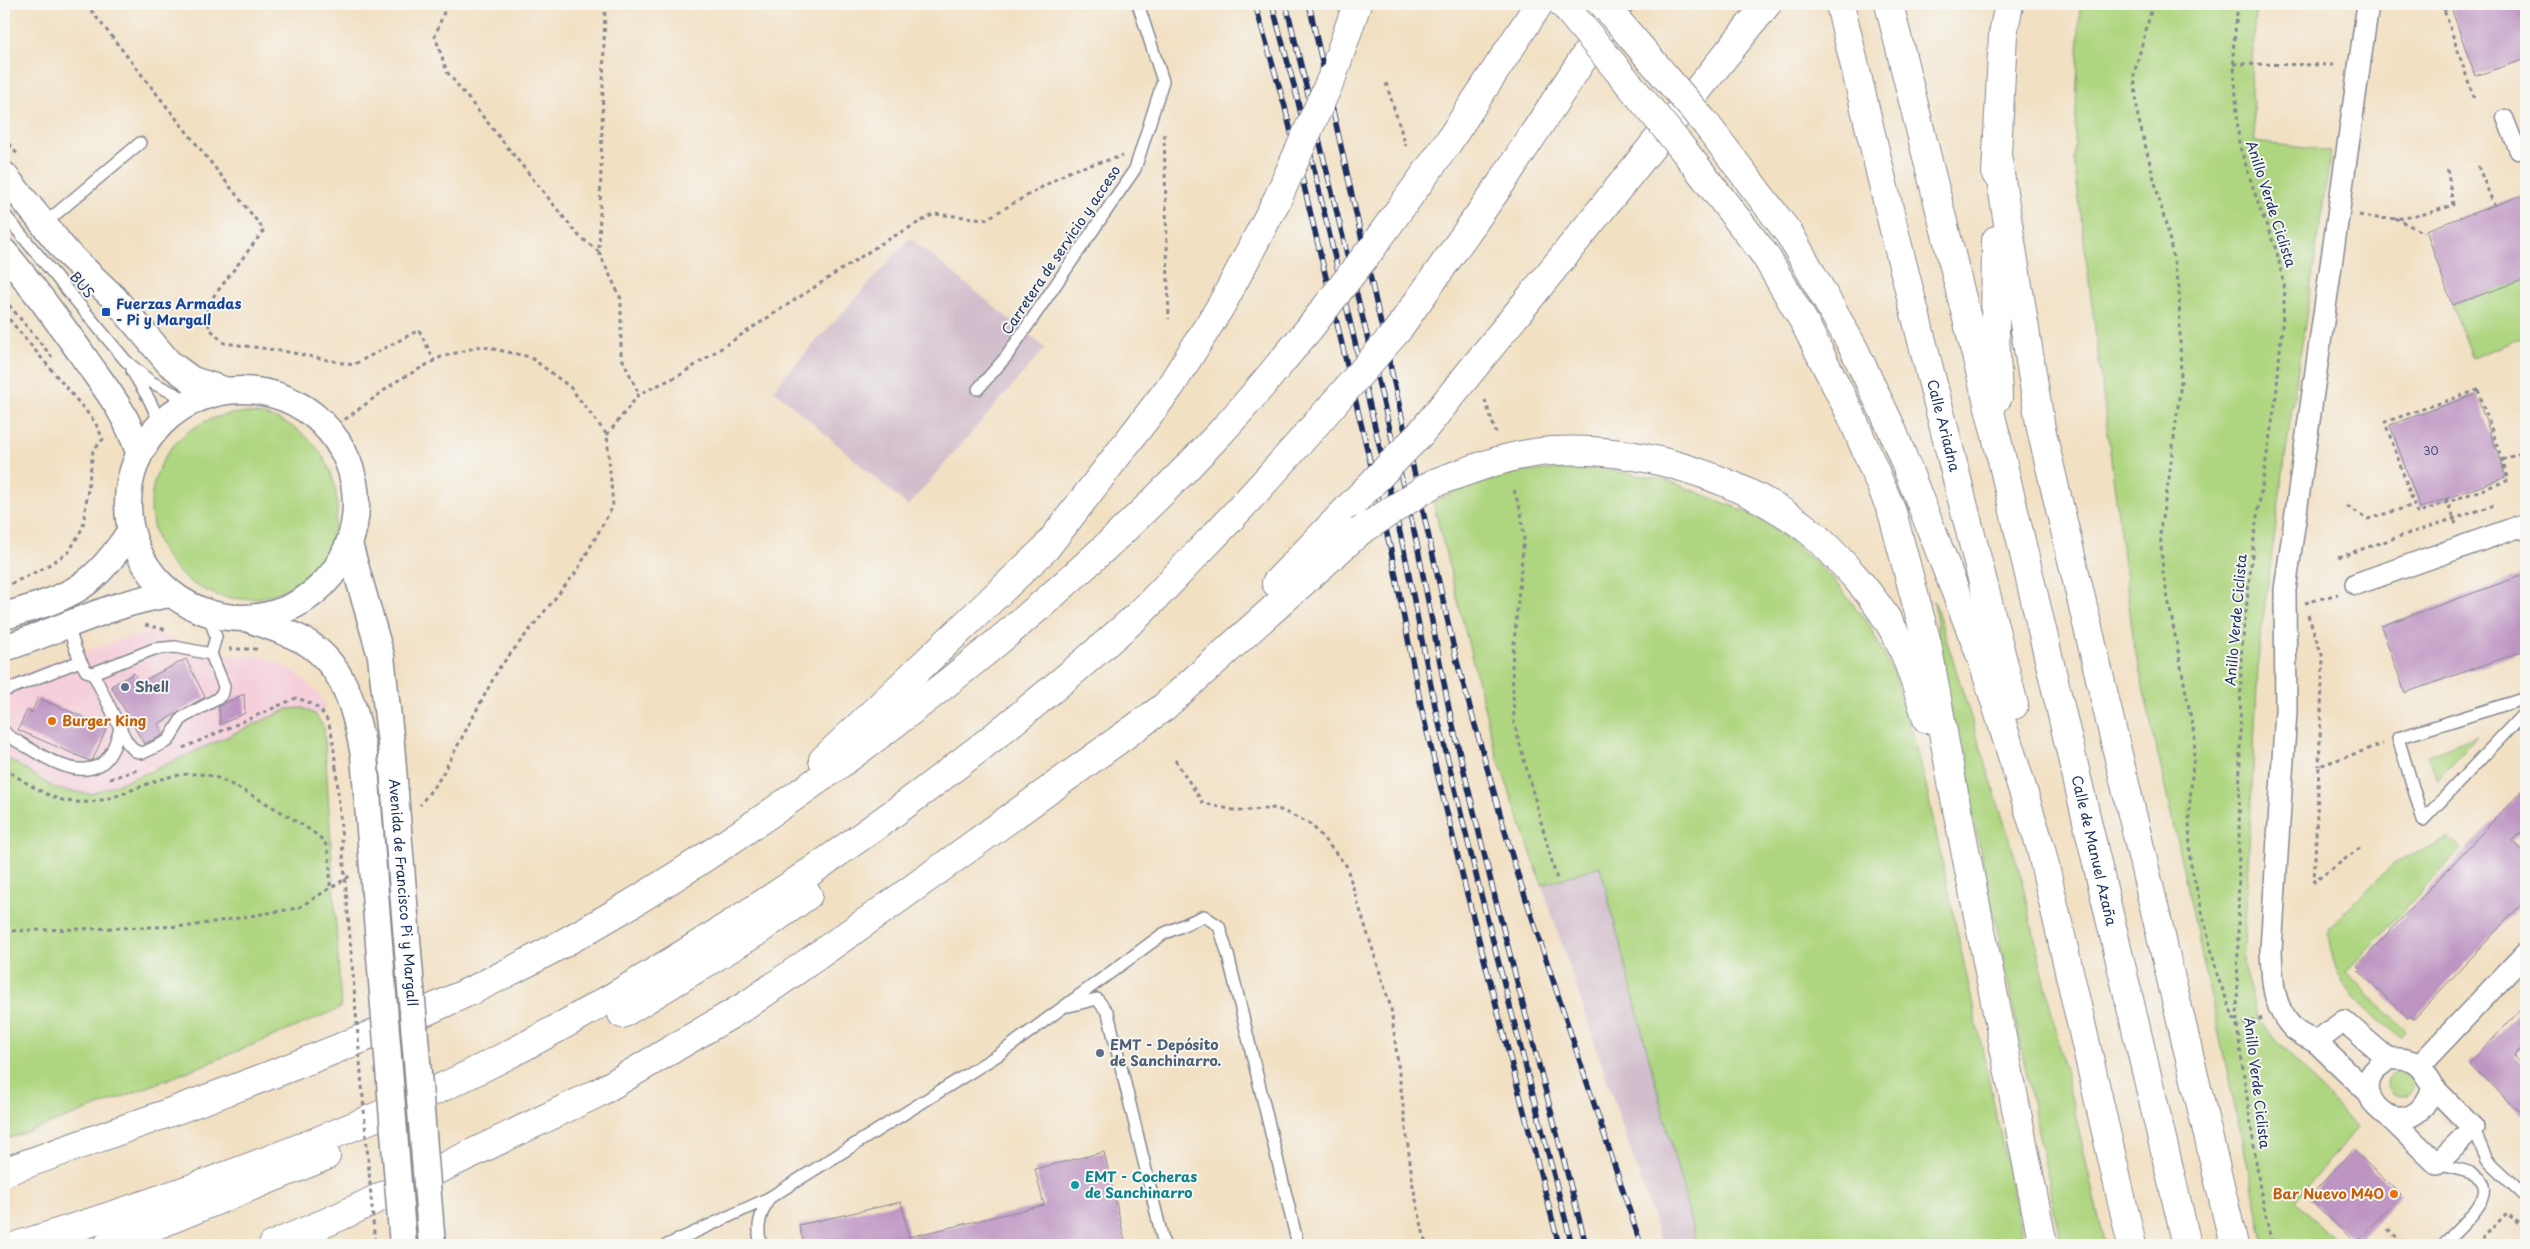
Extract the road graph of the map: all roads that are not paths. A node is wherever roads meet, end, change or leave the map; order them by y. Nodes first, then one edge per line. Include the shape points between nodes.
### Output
1 (1138, 4) edge
2 (1357, 4) edge
3 (1539, 4) edge
4 (1563, 4) edge
5 (1603, 4) edge
6 (1619, 4) edge
7 (1767, 4) edge
8 (1840, 4) edge
9 (1889, 4) edge
10 (2008, 4) edge
11 (2368, 4) edge
12 (2505, 118) dead end
13 (140, 143) dead end
14 (2518, 151) dead end
15 (1997, 155) junction
16 (4, 175) edge
17 (4, 214) edge
18 (44, 224) junction
19 (4, 252) edge
20 (126, 361) junction
21 (978, 388) dead end
22 (224, 390) junction
23 (191, 402) junction
24 (160, 423) junction
25 (139, 452) junction
26 (2000, 456) junction
27 (2526, 529) edge
28 (130, 532) junction
29 (349, 544) junction
30 (2356, 584) road end
31 (170, 594) junction
32 (208, 613) junction
33 (4, 616) edge
34 (249, 619) junction
35 (69, 625) junction
36 (4, 648) edge
37 (211, 654) junction
38 (80, 661) junction
39 (93, 673) junction
40 (4, 691) edge
41 (2526, 698) edge
42 (2526, 711) edge
43 (121, 726) junction
44 (4, 731) edge
45 (978, 750) junction
46 (1955, 799) junction
47 (1022, 808) junction
48 (758, 822) junction
49 (2041, 849) junction
50 (2526, 952) edge
51 (1064, 1007) junction
52 (2316, 1042) junction
53 (2388, 1059) junction
54 (2420, 1065) junction
55 (2433, 1088) junction
56 (2369, 1093) junction
57 (2389, 1117) junction
58 (2473, 1128) junction
59 (2437, 1164) junction
60 (4, 1172) edge
61 (2526, 1197) edge
62 (769, 1198) junction
63 (19, 1245) edge
64 (108, 1245) edge
65 (273, 1245) edge
66 (403, 1245) edge
67 (432, 1245) edge
68 (667, 1245) edge
69 (761, 1245) edge
70 (1164, 1245) edge
71 (1298, 1245) edge
72 (2043, 1245) edge
73 (2132, 1245) edge
74 (2187, 1245) edge
75 (2234, 1245) edge
76 (2443, 1245) edge

1 - 21 lane, Carretera de servicio y acceso via 1163,81 1135,169 1006,357
2 - 48 highway, bridge via 1332,77 1277,200 1222,304 1170,387 1046,548
3 - 48 highway, bridge via 1447,144 1371,249 1309,329 1222,431 1072,577 992,649 876,740
4 - 46 highway, bridge via 1765,255 1803,320 1851,415 1888,503 1927,643
5 - 49 highway, bridge via 1706,124 1790,235 1853,347 1891,427 1982,659
6 - 45 highway, bridge via 1502,182 1397,331 1265,484 1138,615
7 - 47 highway, bridge via 1420,434 1263,596
8 - 49 highway, Calle Ariadna via 2034,782
9 - 26 highway
10 - 15 highway via 2002,34
11 - 52 street via 2285,590 2286,711 2271,950 2272,982 2279,1007 2293,1028
12 - 14 street
13 - 18 lane
15 - 26 highway via 1995,332
15 - 75 highway via 2040,429
16 - 18 street
17 - 20 lane, BUS
18 - 22 street via 67,253 114,298 169,363 192,380
19 - 25 street via 45,300 119,404
20 - 23 lane, BUS via 151,382
20 - 24 lane
22 - 23 street
22 - 29 street via 254,390 283,397 332,429 346,454 356,484 358,509
23 - 24 street
24 - 25 street
25 - 28 street via 130,478 127,505
26 - 74 highway, Calle de Manuel Azaña
27 - 30 street via 2518,527
28 - 31 street via 145,566
28 - 33 street via 86,582 68,594
29 - 34 street via 333,573 310,596 281,612
29 - 67 street, Avenida de Francisco Pi y Margall, bridge via 381,656
31 - 32 street via 194,609
31 - 35 street via 115,606
32 - 34 street
32 - 37 lane via 216,637
34 - 66 street, Avenida de Francisco Pi y Margall, bridge via 306,642 339,673 357,717 364,755
35 - 36 street
35 - 38 lane
37 - 39 lane via 175,647 154,649
37 - 43 lane via 224,686 223,693 182,718 168,741 142,753 135,751 127,742
38 - 39 lane via 86,671
38 - 40 lane
39 - 43 lane
41 - 42 lane via 2398,738 2423,820
43 - 44 lane via 102,763 86,770 64,766
45 - 63 highway via 821,865 734,923 574,1021 462,1078 310,1144 123,1213
45 - 64 highway via 875,847 755,933 615,1018 466,1096
46 - 47 highway, bridge via 1902,646 1873,598 1841,561 1800,524 1754,495 1705,474 1654,460 1605,452 1553,451 1506,457 1434,483 1359,532 1164,707
46 - 72 highway
47 - 65 highway via 747,1005 598,1093 339,1217
48 - 60 highway via 669,882 520,966 441,1004 295,1066
49 - 73 highway
50 - 54 street
51 - 62 lane via 998,1055
51 - 70 lane via 1097,1000 1108,1013
51 - 71 lane via 1163,934 1204,916 1219,926
52 - 53 street via 2344,1020
52 - 56 street
53 - 54 street via 2405,1058
53 - 56 street via 2373,1072
54 - 55 street
55 - 57 street via 2428,1103 2417,1114 2404,1119
55 - 58 street
56 - 57 street via 2377,1108
57 - 59 street
58 - 59 street
58 - 61 lane via 2487,1160
59 - 76 lane via 2472,1174 2482,1182 2485,1196 2481,1205
62 - 68 lane
62 - 69 lane via 757,1231

